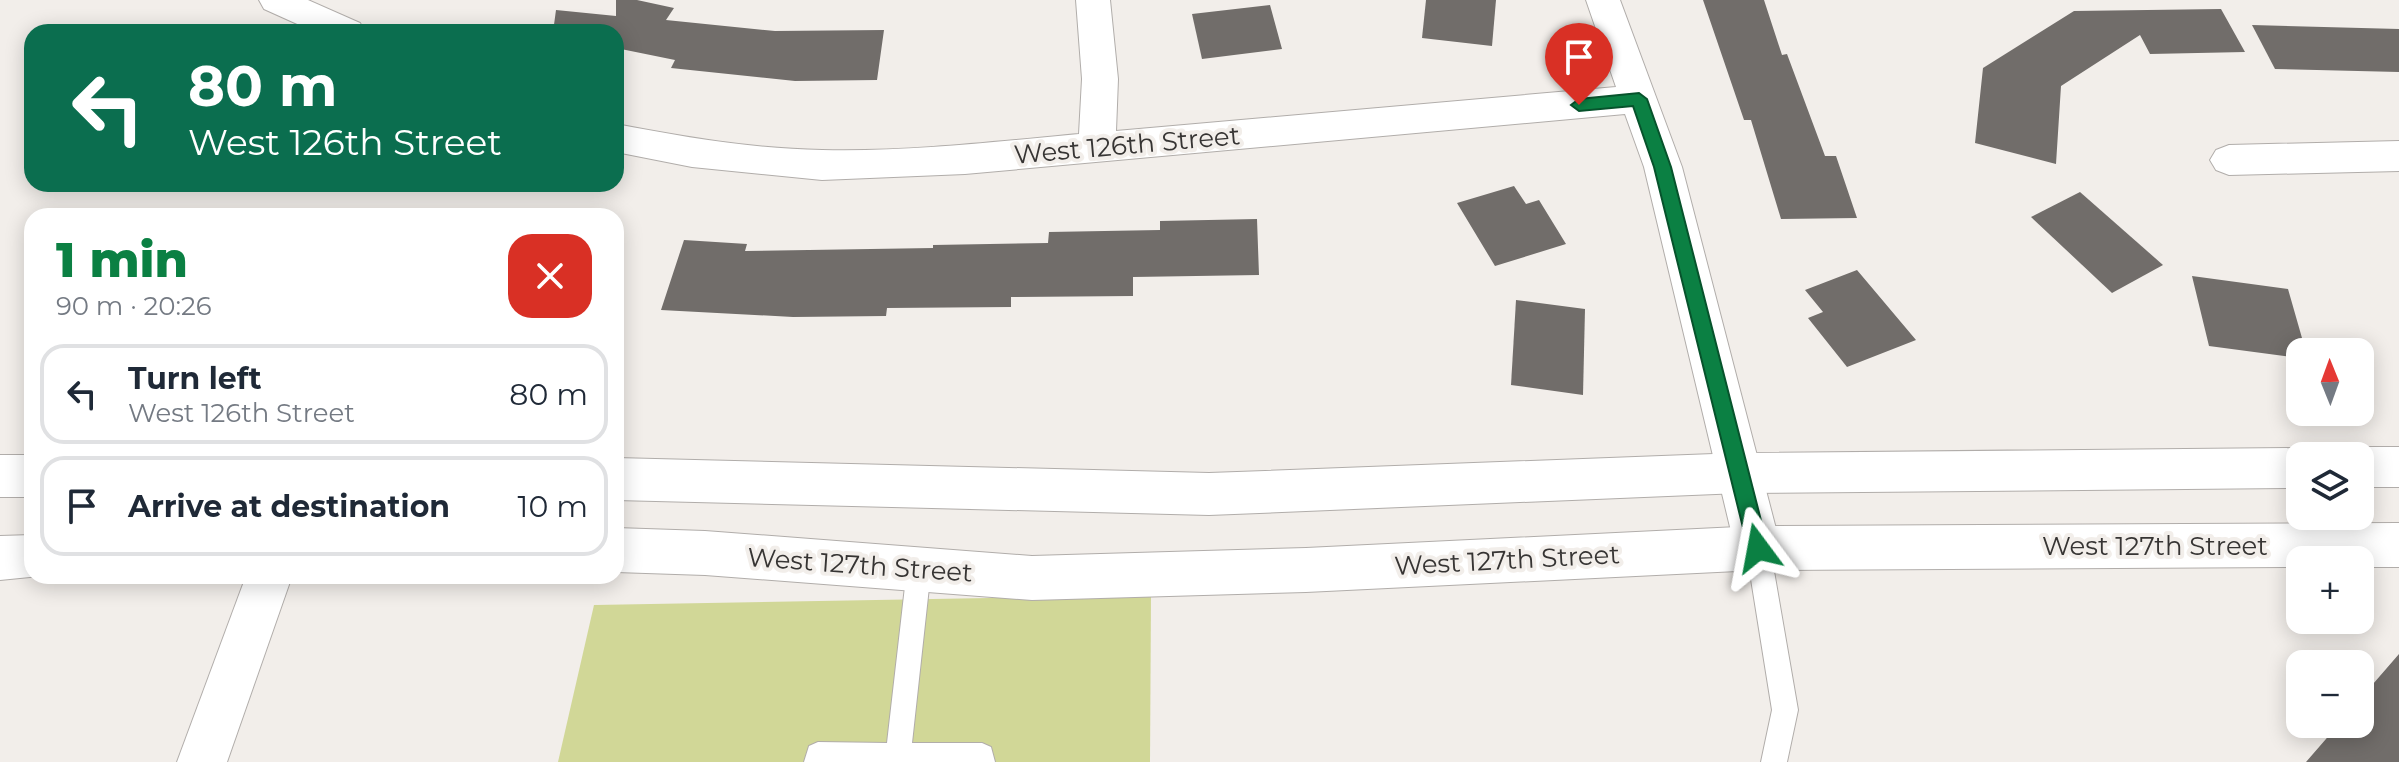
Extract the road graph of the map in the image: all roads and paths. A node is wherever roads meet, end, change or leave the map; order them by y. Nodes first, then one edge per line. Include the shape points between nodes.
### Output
1 (276, 0) edge
2 (1093, 0) edge
3 (1603, 0) edge
4 (329, 24) edge
5 (1639, 99) junction
6 (624, 140) edge
7 (1097, 147) junction
8 (2399, 156) edge
9 (2229, 160) dead end
10 (2374, 467) edge
11 (2399, 467) edge
12 (2286, 468) edge
13 (1740, 473) junction
14 (0, 476) edge
15 (24, 476) edge
16 (624, 479) edge
17 (2399, 545) edge
18 (1758, 548) junction
19 (624, 550) edge
20 (24, 557) edge
21 (0, 558) edge
22 (919, 569) junction
23 (266, 584) edge
24 (898, 755) junction
25 (202, 762) edge
26 (817, 762) edge
27 (982, 762) edge
28 (1774, 762) edge

1 - 4 street
2 - 7 street via 1100,79
3 - 5 street
5 - 7 street, West 126th Street
5 - 13 street via 1663,167
6 - 7 street, West 126th Street via 692,153 822,165
8 - 9 street
10 - 11 main road
12 - 13 main road
13 - 16 main road via 1209,494
13 - 18 street
14 - 15 main road
17 - 18 main road, West 127th Street
18 - 22 main road, West 127th Street via 1032,578
18 - 28 lane via 1785,710
19 - 22 main road, West 127th Street
20 - 21 main road
22 - 24 lane
23 - 25 street
24 - 26 lane via 818,755
24 - 27 lane via 982,756

